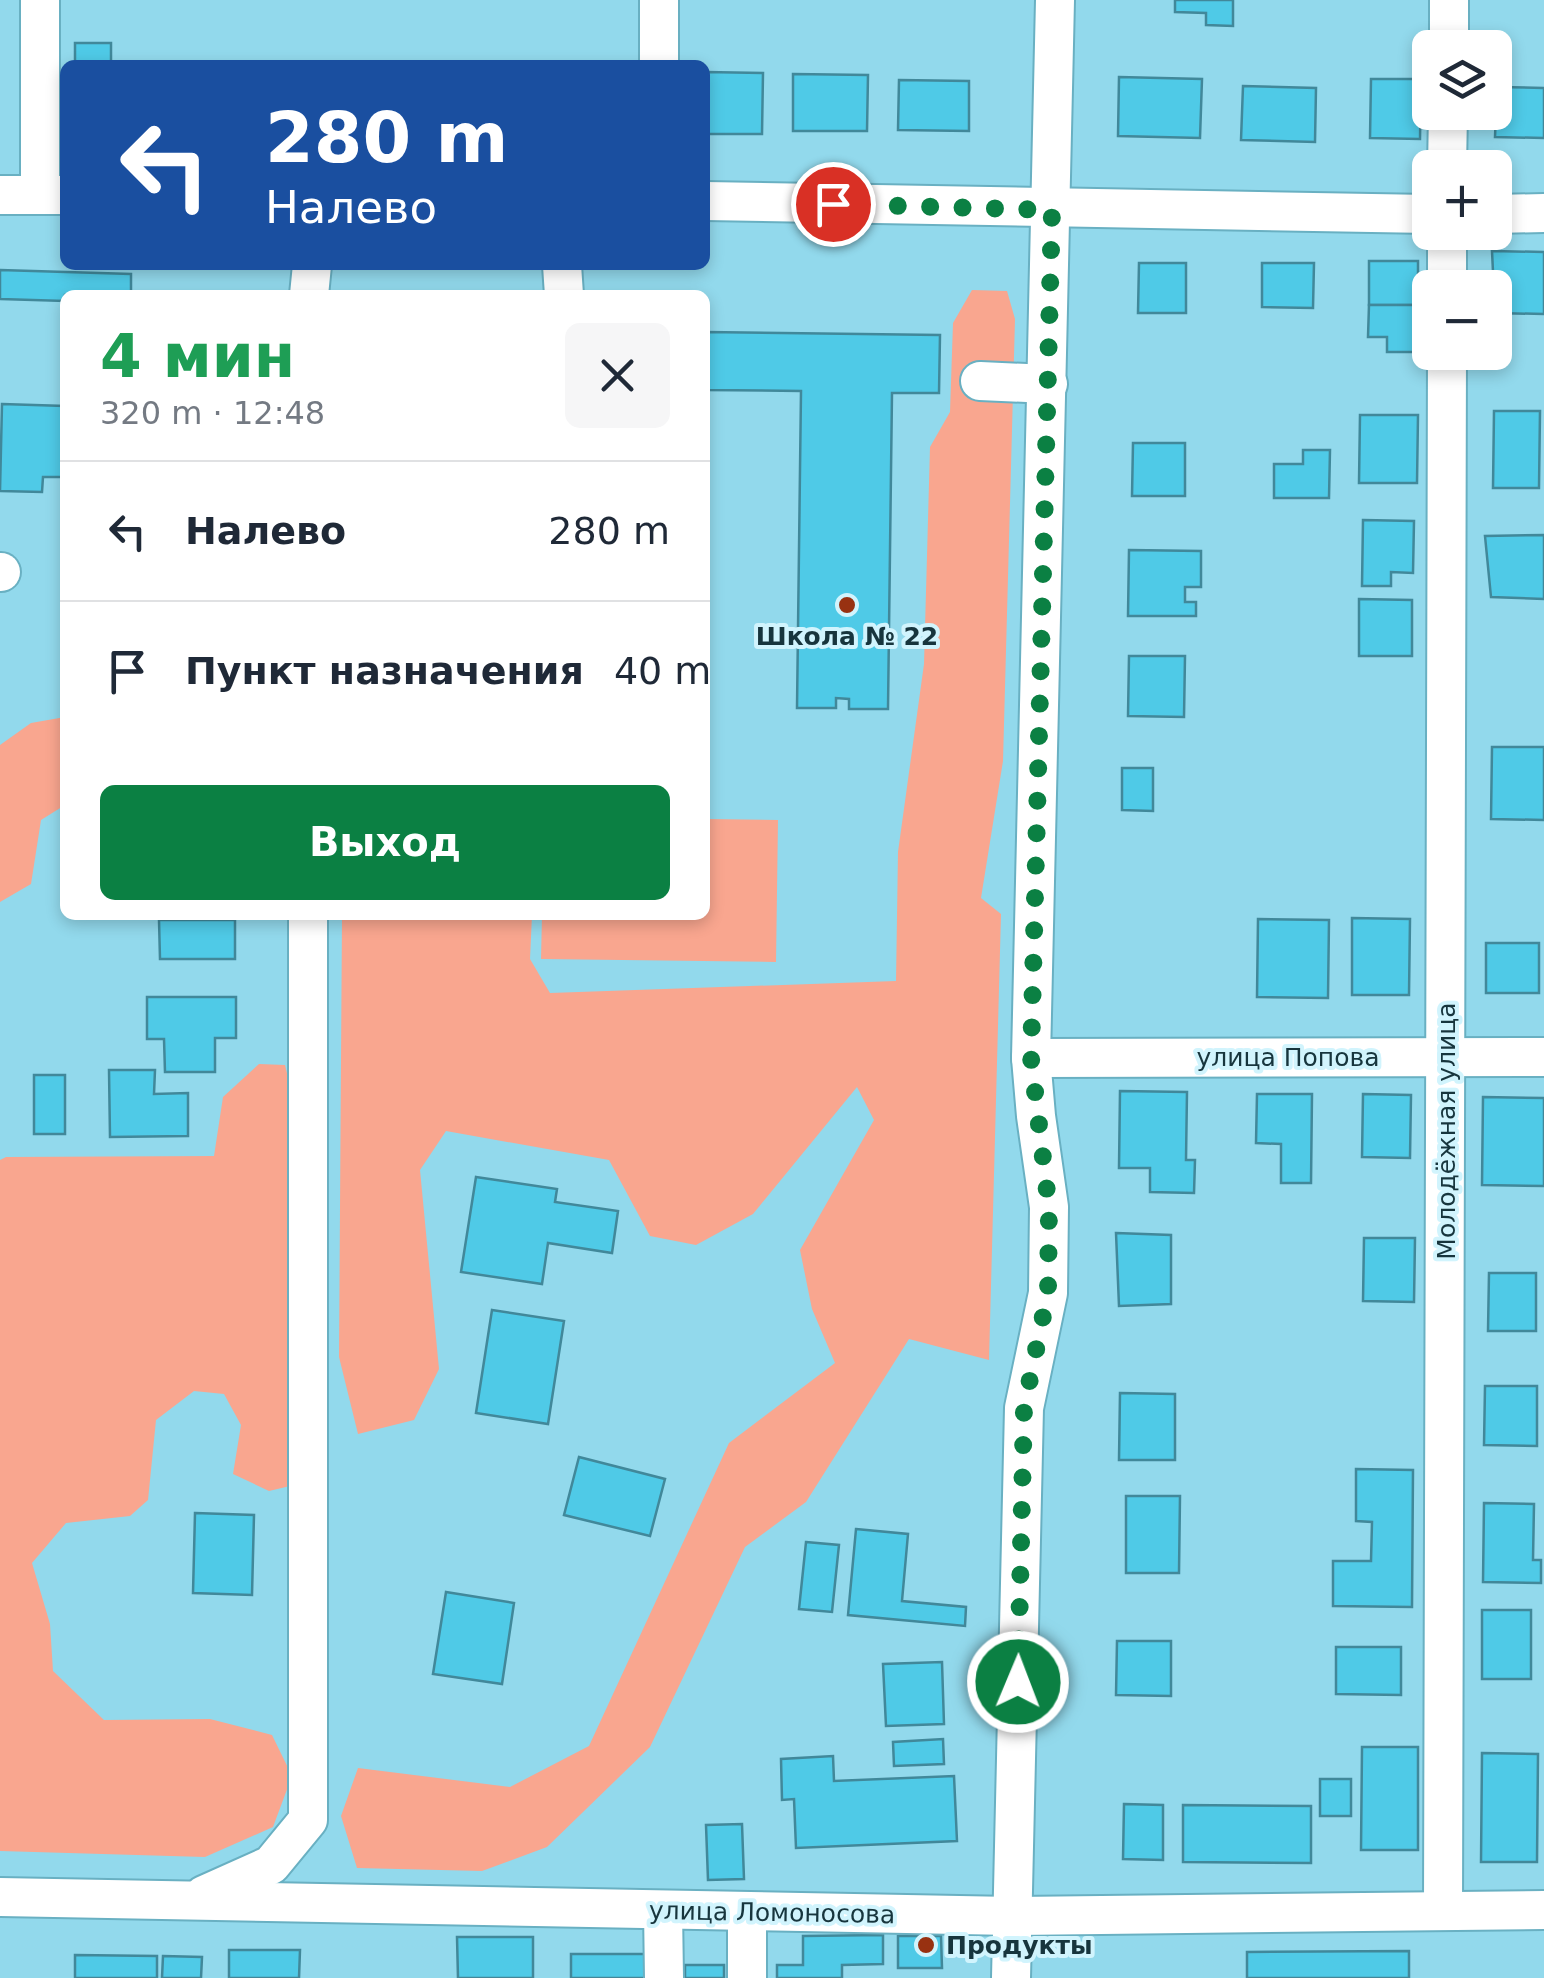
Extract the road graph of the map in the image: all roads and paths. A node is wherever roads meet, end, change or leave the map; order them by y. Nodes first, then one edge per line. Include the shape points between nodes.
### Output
1 (40, 0) edge
2 (659, 0) edge
3 (1055, 0) edge
4 (1449, 0) edge
5 (1449, 30) edge
6 (658, 60) edge
7 (0, 194) edge
8 (52, 195) edge
9 (710, 202) edge
10 (1052, 210) junction
11 (1412, 214) edge
12 (1512, 214) edge
13 (1544, 214) edge
14 (1447, 370) edge
15 (980, 381) dead end
16 (1048, 384) junction
17 (308, 920) edge
18 (1446, 1057) junction
19 (1544, 1057) edge
20 (1031, 1058) junction
21 (0, 1897) edge
22 (193, 1900) junction
23 (1444, 1909) junction
24 (664, 1910) junction
25 (1544, 1910) edge
26 (747, 1911) junction
27 (1012, 1916) junction
28 (664, 1978) edge
29 (748, 1978) edge
30 (1011, 1978) edge

1 - 8 street
2 - 6 street
3 - 10 street
4 - 5 street
7 - 8 street
9 - 10 street
10 - 11 street
10 - 16 street
12 - 13 street
14 - 18 street, Молодёжная улица
15 - 16 street
16 - 20 street
17 - 22 street via 308,1820 271,1865
18 - 19 street, улица Попова
18 - 20 street, улица Попова
18 - 23 street, Молодёжная улица
20 - 27 street via 1049,1208 1048,1292 1024,1408
21 - 22 street, улица Ломоносова
22 - 24 street, улица Ломоносова
23 - 25 street, улица Ломоносова
23 - 27 street, улица Ломоносова
24 - 26 street, улица Ломоносова
24 - 28 street
26 - 27 street, улица Ломоносова
26 - 29 street
27 - 30 street

